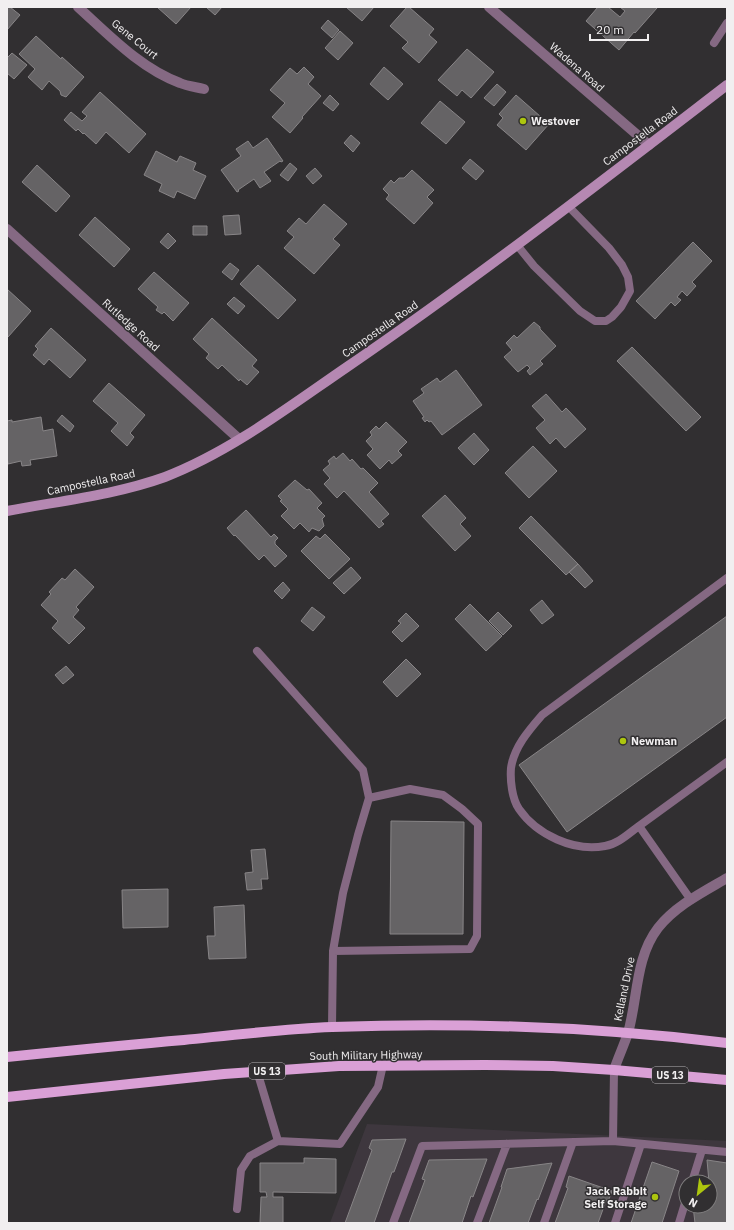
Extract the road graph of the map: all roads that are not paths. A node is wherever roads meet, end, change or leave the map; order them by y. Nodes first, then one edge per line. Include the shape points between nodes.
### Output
1 (78, 7) edge
2 (489, 7) edge
3 (727, 23) edge
4 (714, 43) dead end
5 (727, 85) edge
6 (204, 89) dead end
7 (649, 145) junction
8 (568, 206) junction
9 (7, 229) edge
10 (517, 245) junction
11 (239, 439) junction
12 (7, 511) edge
13 (727, 578) edge
14 (257, 652) dead end
15 (727, 762) edge
16 (370, 798) junction
17 (639, 826) junction
18 (727, 878) edge
19 (691, 900) junction
20 (333, 951) junction
21 (332, 1027) junction
22 (628, 1033) junction
23 (727, 1043) edge
24 (7, 1057) edge
25 (383, 1065) junction
26 (614, 1070) junction
27 (257, 1071) junction
28 (727, 1080) edge
29 (7, 1097) edge
30 (278, 1141) junction
31 (613, 1141) junction
32 (573, 1142) junction
33 (507, 1144) junction
34 (641, 1144) junction
35 (702, 1150) junction
36 (727, 1152) edge
37 (694, 1174) edge
38 (237, 1209) dead end
39 (393, 1223) edge
40 (477, 1223) edge
41 (544, 1223) edge
42 (615, 1223) edge

1 - 6 street, Gene Court via 138,60 180,84
2 - 7 street, Wadena Road
3 - 4 lane
5 - 7 main road, Campostella Road
7 - 8 main road, Campostella Road
8 - 10 main road, Campostella Road
8 - 10 lane via 609,248 628,277 630,291 612,317 606,321 595,321 580,311 534,266
9 - 11 street, Rutledge Road
10 - 11 main road, Campostella Road via 399,331
11 - 12 main road, Campostella Road via 164,477 113,492
13 - 17 lane via 542,715 527,732 515,754 511,768 512,790 518,808 531,823 555,839 578,847 605,846 618,842
14 - 16 lane via 363,770
15 - 17 lane
16 - 20 lane via 343,893
16 - 20 lane via 410,790 442,795 478,824 477,936 470,948
17 - 19 lane
18 - 19 street, Kelland Drive
19 - 22 street, Kelland Drive via 659,927 645,951
20 - 21 lane
21 - 22 main road via 507,1026
21 - 24 main road
22 - 23 main road
22 - 26 street, Kelland Drive
25 - 26 main road, South Military Highway / US 13 via 553,1066
25 - 27 main road, South Military Highway / US 13
25 - 30 lane via 378,1087 340,1144
26 - 28 main road, South Military Highway / US 13
26 - 31 lane
27 - 29 main road, South Military Highway / US 13
27 - 30 lane
30 - 38 lane via 250,1156 241,1170
31 - 32 lane
31 - 34 lane
32 - 33 lane
32 - 41 lane
33 - 39 lane via 422,1146
33 - 40 lane
34 - 35 lane
34 - 42 lane
35 - 36 lane
35 - 37 lane

